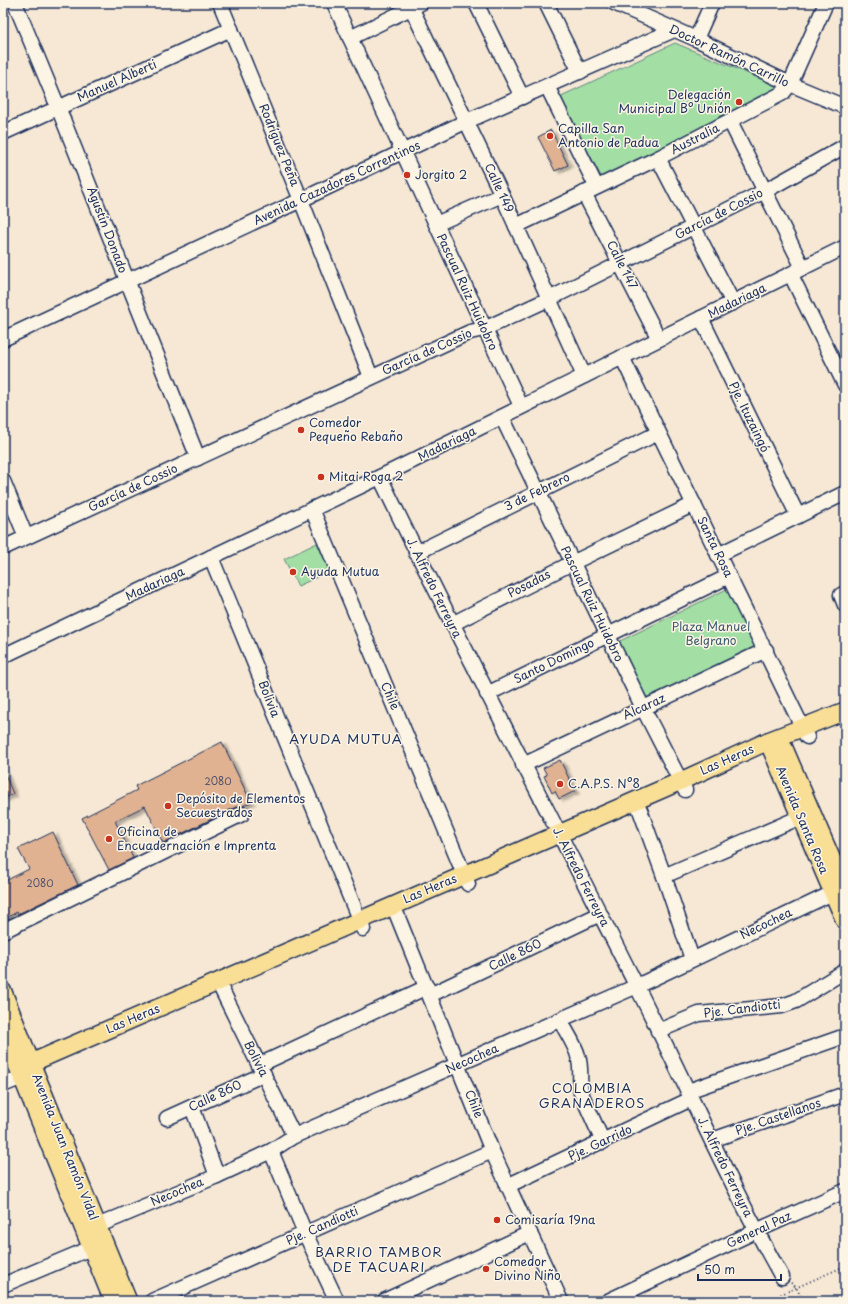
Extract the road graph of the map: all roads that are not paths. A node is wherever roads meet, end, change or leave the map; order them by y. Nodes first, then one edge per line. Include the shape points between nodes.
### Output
1 (15, 3) edge
2 (220, 3) edge
3 (334, 3) edge
4 (476, 3) edge
5 (546, 3) edge
6 (614, 3) edge
7 (712, 3) edge
8 (826, 3) edge
9 (414, 5) edge
10 (231, 29) junction
11 (674, 30) junction
12 (350, 38) junction
13 (696, 39) junction
14 (580, 72) junction
15 (790, 84) junction
16 (547, 86) junction
17 (522, 97) junction
18 (58, 107) junction
19 (845, 107) edge
20 (467, 121) junction
21 (730, 121) junction
22 (3, 133) edge
23 (845, 146) edge
24 (403, 151) junction
25 (658, 158) junction
26 (590, 189) junction
27 (765, 191) junction
28 (502, 195) junction
29 (301, 200) junction
30 (436, 224) junction
31 (516, 226) junction
32 (693, 228) junction
33 (845, 248) edge
34 (621, 263) junction
35 (797, 271) junction
36 (127, 281) junction
37 (549, 299) junction
38 (733, 303) junction
39 (701, 318) junction
40 (484, 328) junction
41 (3, 339) edge
42 (659, 339) junction
43 (622, 357) junction
44 (371, 376) junction
45 (584, 376) junction
46 (845, 385) edge
47 (521, 406) junction
48 (502, 417) junction
49 (658, 433) junction
50 (198, 458) junction
51 (380, 477) junction
52 (3, 480) edge
53 (538, 492) junction
54 (845, 492) edge
55 (694, 504) junction
56 (312, 509) junction
57 (798, 516) junction
58 (26, 537) junction
59 (3, 548) edge
60 (416, 552) junction
61 (718, 555) junction
62 (211, 557) junction
63 (572, 563) junction
64 (729, 576) junction
65 (452, 624) junction
66 (607, 635) junction
67 (766, 650) junction
68 (3, 656) edge
69 (487, 694) junction
70 (642, 708) junction
71 (845, 711) edge
72 (845, 721) edge
73 (805, 732) junction
74 (776, 744) junction
75 (523, 766) junction
76 (683, 786) junction
77 (640, 810) junction
78 (242, 814) dead end
79 (807, 815) junction
80 (562, 838) junction
81 (664, 876) junction
82 (466, 879) junction
83 (842, 889) edge
84 (395, 910) junction
85 (600, 914) junction
86 (845, 921) edge
87 (361, 924) junction
88 (3, 931) edge
89 (692, 959) junction
90 (845, 971) edge
91 (220, 986) junction
92 (637, 986) junction
93 (428, 991) junction
94 (3, 992) edge
95 (560, 1020) junction
96 (3, 1030) edge
97 (658, 1031) junction
98 (845, 1036) edge
99 (458, 1065) junction
100 (261, 1070) junction
101 (29, 1071) junction
102 (3, 1085) edge
103 (845, 1094) edge
104 (690, 1095) junction
105 (192, 1107) junction
106 (167, 1118) dead end
107 (294, 1136) junction
108 (712, 1140) junction
109 (603, 1142) junction
110 (271, 1151) junction
111 (492, 1151) junction
112 (217, 1176) junction
113 (507, 1186) junction
114 (845, 1191) edge
115 (97, 1226) junction
116 (756, 1231) junction
117 (305, 1233) junction
118 (530, 1233) junction
119 (91, 1248) junction
120 (782, 1277) road end
121 (3, 1285) edge
122 (113, 1301) edge
123 (128, 1301) edge
124 (152, 1301) edge
125 (337, 1301) edge
126 (384, 1301) edge
127 (561, 1301) edge
128 (608, 1301) edge

1 - 18 street, Agustín Donado
2 - 10 street, Rodríguez Peña
3 - 12 street, Pascual Ruiz Huidobro
4 - 17 street
5 - 14 street
6 - 11 street, Doctor Ramón Carrillo
7 - 13 street
8 - 15 street, Australia
9 - 12 street
9 - 20 street, Calle 149
10 - 18 street, Manuel Alberti
10 - 29 street, Rodríguez Peña
11 - 13 street, Doctor Ramón Carrillo
11 - 14 street, Avenida Cazadores Correntinos
12 - 24 street, Pascual Ruiz Huidobro
13 - 15 street, Doctor Ramón Carrillo
14 - 16 street, Avenida Cazadores Correntinos
15 - 19 street, Doctor Ramón Carrillo
15 - 21 street, Australia via 783,93
16 - 17 street, Avenida Cazadores Correntinos
16 - 26 street, Calle 147
17 - 20 street, Avenida Cazadores Correntinos
18 - 22 street, Manuel Alberti
18 - 36 street, Agustín Donado
20 - 24 street, Avenida Cazadores Correntinos
20 - 28 street, Calle 149
21 - 25 street, Australia
21 - 27 street
23 - 27 street, García de Cossio
24 - 29 street, Avenida Cazadores Correntinos
24 - 30 street, Pascual Ruiz Huidobro
25 - 26 street, Australia
25 - 32 street
26 - 31 street, Australia
26 - 34 street, Calle 147
27 - 32 street, García de Cossio
27 - 35 street
28 - 30 street
28 - 31 street, Calle 149
29 - 36 street, Avenida Cazadores Correntinos
29 - 44 street, Rodríguez Peña
30 - 40 street, Pascual Ruiz Huidobro
31 - 37 street, Calle 149
32 - 34 street, García de Cossio
32 - 38 street
33 - 35 street, Madariaga
34 - 37 street, García de Cossio
34 - 42 street, Calle 147
35 - 38 street, Madariaga
35 - 46 street
36 - 41 street, Avenida Cazadores Correntinos
36 - 50 street, Agustín Donado
37 - 40 street, García de Cossio
37 - 45 street, Calle 149
38 - 39 street, Madariaga
39 - 42 street, Madariaga
39 - 57 street, Pje. Ituzaingó
40 - 44 street, García de Cossio
40 - 47 street, Pascual Ruiz Huidobro
42 - 43 street, Madariaga
43 - 45 street, Madariaga
43 - 49 street, Santa Rosa
44 - 50 street, García de Cossio
45 - 47 street, Madariaga
47 - 48 street, Madariaga
48 - 51 street, Madariaga
48 - 53 street, Pascual Ruiz Huidobro
49 - 53 street, 3 de Febrero
49 - 55 street, Santa Rosa
50 - 58 street, García de Cossio
51 - 56 street, Madariaga
51 - 60 street, J. Alfredo Ferreyra
52 - 58 street
53 - 60 street, 3 de Febrero
53 - 63 street, Pascual Ruiz Huidobro
54 - 57 street
55 - 61 street, Santa Rosa
55 - 63 street, Posadas
56 - 62 street, Madariaga
56 - 82 street, Chile
57 - 61 street
58 - 59 street, García de Cossio
60 - 65 street, J. Alfredo Ferreyra
61 - 64 street, Santa Rosa
62 - 68 street, Madariaga
62 - 87 street, Bolivia
63 - 65 street, Posadas
63 - 66 street, Pascual Ruiz Huidobro
64 - 66 street, Santo Domingo
64 - 67 street, Santa Rosa
65 - 69 street, J. Alfredo Ferreyra
66 - 69 street, Santo Domingo
66 - 70 street, Pascual Ruiz Huidobro
67 - 70 street, Alcaraz
67 - 73 street, Santa Rosa
69 - 75 street, J. Alfredo Ferreyra
70 - 75 street, Alcaraz
70 - 76 street, Pascual Ruiz Huidobro
71 - 73 main road, Las Heras
72 - 73 main road, Las Heras
73 - 74 main road, Las Heras
74 - 76 main road, Las Heras
74 - 79 main road, Avenida Santa Rosa
75 - 80 street, J. Alfredo Ferreyra
76 - 77 main road, Las Heras
76 - 80 main road, Las Heras
77 - 80 main road, Las Heras
77 - 81 street
78 - 88 street
79 - 81 street
79 - 83 main road, Avenida Santa Rosa
80 - 82 main road, Las Heras
80 - 85 street, J. Alfredo Ferreyra
81 - 89 street
82 - 84 main road, Las Heras
83 - 86 main road, Avenida Santa Rosa
83 - 89 street, Necochea
84 - 87 main road, Las Heras
84 - 93 street, Chile
85 - 92 street, J. Alfredo Ferreyra
85 - 93 street, Calle 860
87 - 91 main road, Las Heras
89 - 92 street, Necochea
90 - 97 street, Pje. Candiotti via 796,1001 782,1006 699,1014
91 - 100 street, Bolivia
91 - 101 main road, Las Heras
92 - 95 street, Necochea
92 - 97 street, J. Alfredo Ferreyra
93 - 99 street, Chile
93 - 100 street, Calle 860
94 - 101 main road, Avenida Juan Ramón Vidal
95 - 99 street, Necochea
95 - 109 street via 578,1054 581,1093
96 - 101 main road, Avenida Juan Ramón Vidal
97 - 104 street, J. Alfredo Ferreyra
98 - 104 street, Pje. Garrido
99 - 107 street, Necochea
99 - 111 street, Chile
100 - 105 street, Calle 860
100 - 107 street, Bolivia
101 - 102 street, Las Heras
101 - 115 main road, Avenida Juan Ramón Vidal
101 - 119 main road, Avenida Juan Ramón Vidal
103 - 108 street, Pje. Castellanos
104 - 108 street, J. Alfredo Ferreyra
104 - 109 street, Pje. Garrido
105 - 106 street, Calle 860
105 - 112 street
107 - 110 street, Necochea
108 - 116 street, J. Alfredo Ferreyra
109 - 113 street, Pje. Garrido
110 - 112 street, Necochea
110 - 117 street
111 - 113 street, Chile
111 - 117 street, Pje. Candiotti
112 - 115 street, Necochea
113 - 118 street, Chile
114 - 116 street, General Paz
115 - 123 main road, Avenida Juan Ramón Vidal
116 - 120 street, J. Alfredo Ferreyra
116 - 128 street, General Paz
117 - 124 street, Pje. Candiotti
117 - 125 street
118 - 126 street
118 - 127 street, Chile
119 - 121 street
119 - 122 main road, Avenida Juan Ramón Vidal

